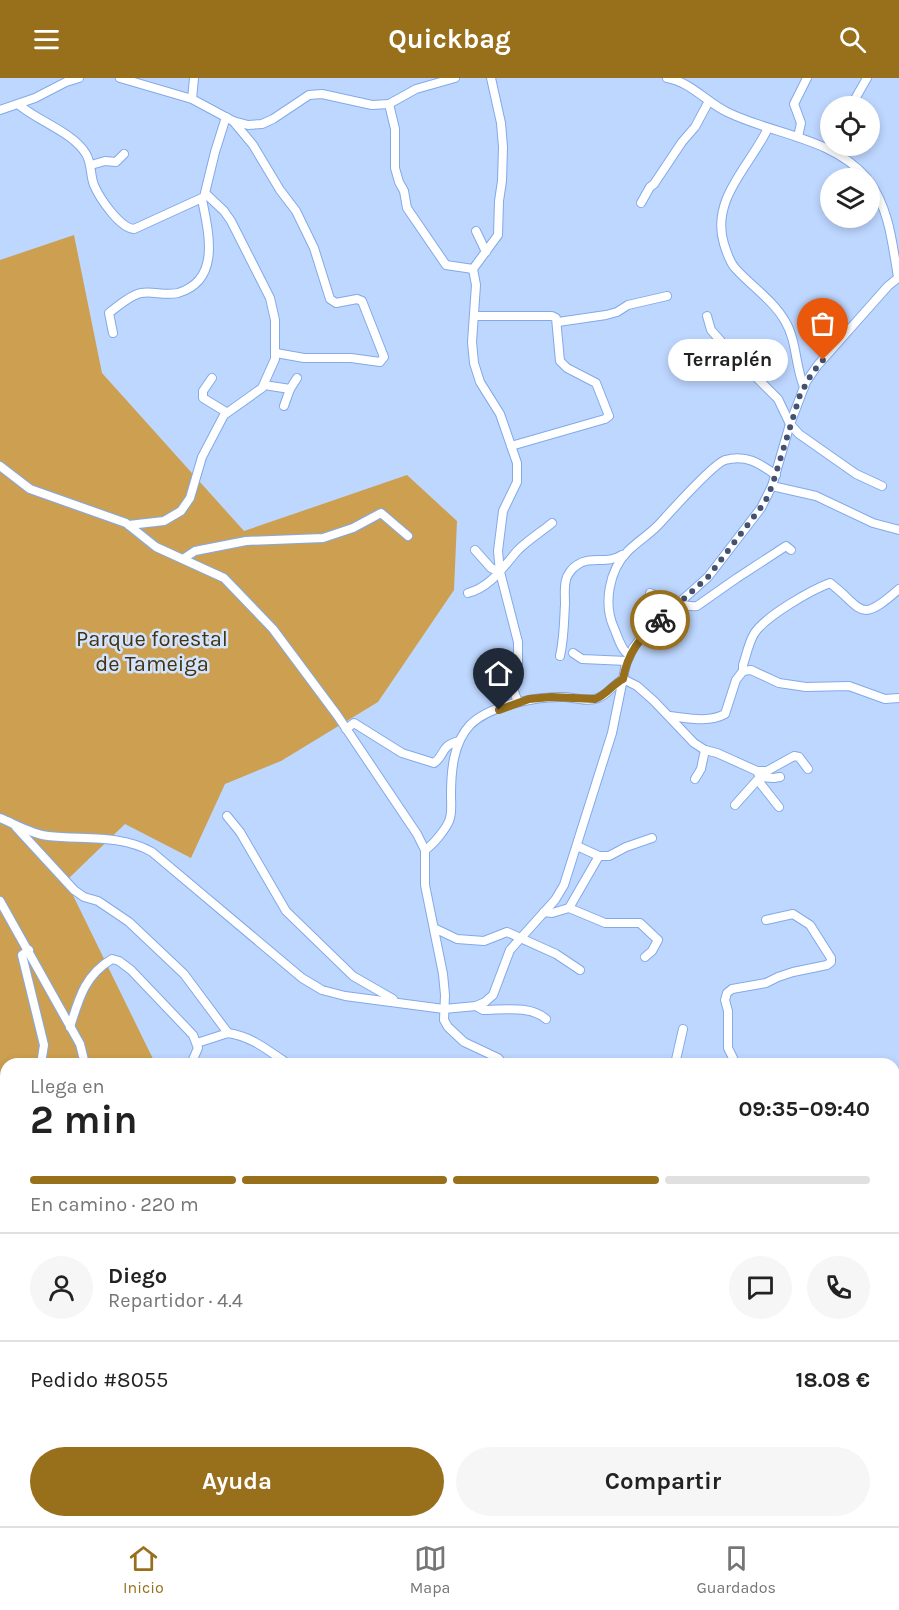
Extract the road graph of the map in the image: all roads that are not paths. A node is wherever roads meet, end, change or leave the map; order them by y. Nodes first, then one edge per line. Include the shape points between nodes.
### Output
1 (79, 78) edge
2 (125, 78) edge
3 (194, 78) edge
4 (455, 78) edge
5 (491, 78) edge
6 (667, 78) edge
7 (807, 78) edge
8 (867, 78) edge
9 (857, 96) edge
10 (192, 99) junction
11 (708, 101) junction
12 (18, 104) junction
13 (389, 104) junction
14 (0, 110) edge
15 (230, 119) junction
16 (768, 128) junction
17 (798, 137) junction
18 (820, 141) edge
19 (124, 154) dead end
20 (843, 156) edge
21 (91, 165) junction
22 (856, 168) edge
23 (204, 197) junction
24 (880, 199) edge
25 (641, 203) dead end
26 (889, 224) junction
27 (899, 226) edge
28 (476, 231) dead end
29 (486, 252) junction
30 (473, 269) junction
31 (899, 277) edge
32 (667, 296) dead end
33 (474, 316) junction
34 (707, 316) dead end
35 (558, 322) junction
36 (113, 333) dead end
37 (727, 348) junction
38 (276, 353) junction
39 (695, 374) dead end
40 (212, 378) dead end
41 (297, 378) dead end
42 (264, 385) junction
43 (804, 387) junction
44 (290, 389) junction
45 (284, 406) dead end
46 (226, 412) junction
47 (790, 424) junction
48 (511, 446) junction
49 (0, 466) edge
50 (776, 475) junction
51 (772, 486) junction
52 (882, 486) dead end
53 (552, 523) dead end
54 (129, 525) junction
55 (899, 530) edge
56 (408, 537) dead end
57 (476, 550) dead end
58 (791, 550) dead end
59 (625, 553) junction
60 (183, 559) junction
61 (500, 572) junction
62 (899, 589) edge
63 (468, 593) dead end
64 (650, 593) dead end
65 (679, 604) junction
66 (573, 653) dead end
67 (560, 656) dead end
68 (628, 658) junction
69 (743, 670) junction
70 (623, 679) junction
71 (899, 698) edge
72 (518, 702) junction
73 (670, 716) junction
74 (346, 729) junction
75 (459, 741) junction
76 (705, 750) junction
77 (808, 769) dead end
78 (759, 774) junction
79 (780, 777) dead end
80 (695, 779) dead end
81 (735, 805) dead end
82 (779, 807) dead end
83 (227, 816) dead end
84 (0, 818) edge
85 (11, 822) junction
86 (652, 838) dead end
87 (577, 846) junction
88 (425, 850) junction
89 (599, 856) junction
90 (0, 901) edge
91 (569, 908) junction
92 (544, 912) junction
93 (766, 920) dead end
94 (434, 928) junction
95 (519, 937) junction
96 (29, 951) junction
97 (645, 957) dead end
98 (580, 970) dead end
99 (399, 1002) junction
100 (476, 1006) junction
101 (444, 1009) junction
102 (546, 1019) dead end
103 (70, 1027) junction
104 (683, 1029) dead end
105 (228, 1033) junction
106 (197, 1043) junction
107 (42, 1058) edge
108 (84, 1058) edge
109 (194, 1058) edge
110 (279, 1058) edge
111 (498, 1058) edge
112 (677, 1058) edge
113 (733, 1058) edge

1 - 12 street
2 - 10 street
3 - 10 street
4 - 13 street via 416,89
5 - 29 street via 501,123 502,181 498,235
6 - 11 street via 687,84
7 - 17 street via 794,104 801,123
8 - 9 street
10 - 15 street
11 - 16 street
11 - 25 street via 695,127
12 - 14 street
12 - 21 street via 73,140 86,152
13 - 15 street via 309,95 262,124 248,125
13 - 30 street via 395,129 395,168 407,208 446,265
15 - 23 street
15 - 38 street via 253,145 296,211 314,248 330,299 336,303 362,301 384,357 380,362
16 - 17 street
16 - 43 street via 730,190 721,231 730,262 785,320
17 - 18 street
19 - 21 street via 116,162
20 - 22 street
21 - 23 street via 98,193 130,229
23 - 36 street via 210,248 204,272 183,291 140,293 116,308 109,313
23 - 38 street via 231,221 269,293
24 - 26 street
26 - 27 street
26 - 31 street
28 - 29 street
29 - 30 street
30 - 33 street
31 - 43 street via 817,366
32 - 35 street via 628,304 606,315
33 - 35 street via 552,316
33 - 48 street via 472,342 477,375 500,414
34 - 37 street via 711,330
35 - 48 street via 560,361 596,382 609,416
37 - 39 street
37 - 47 street via 778,399
38 - 42 street
40 - 46 street via 205,385 203,398
41 - 44 street
42 - 44 street
42 - 46 street
43 - 47 street
44 - 45 street
46 - 54 street via 202,457 190,498 181,511 164,521
47 - 50 street
47 - 52 street via 832,458
48 - 61 street via 518,477 503,511 498,551
49 - 54 street via 30,489
50 - 51 street
50 - 59 street via 747,458 723,461 653,531
51 - 55 street via 816,496 873,523
51 - 65 street via 731,548
53 - 61 street via 520,549
54 - 60 street via 156,547
56 - 60 street via 381,513 323,538 244,541 195,551
57 - 61 street via 491,568
58 - 65 street via 786,546 697,606
59 - 67 street via 607,562 585,561 571,571 566,579
59 - 68 street via 612,576 608,610
60 - 74 street via 224,578 273,630
61 - 63 street via 480,590
61 - 72 street via 518,642 513,689
62 - 69 street via 867,610 848,601 830,582 824,585 791,604 754,634
64 - 65 street
65 - 68 street via 644,634
66 - 68 street via 582,659
68 - 70 street
69 - 71 street via 797,686 849,686 885,699
69 - 73 street via 725,714 703,719
70 - 72 street via 595,699 551,697
70 - 73 street via 642,690
70 - 87 street via 612,733
72 - 75 street via 478,718
73 - 76 street
74 - 75 street via 354,723 402,753 434,763 446,746
74 - 88 street
75 - 88 street via 451,784 450,819
76 - 78 street
76 - 80 street
77 - 78 street via 800,757 794,756
78 - 79 street
78 - 81 street
78 - 82 street via 760,783
83 - 99 street via 286,911 353,976
84 - 85 street
85 - 99 street via 47,836 112,839 144,847 316,987 336,995
85 - 105 street via 74,890 120,915 183,974
86 - 89 street via 609,856
87 - 89 street
87 - 92 street via 562,889
88 - 94 street via 425,885
89 - 91 street
90 - 96 street
91 - 92 street via 552,914
91 - 97 street via 605,923 640,923 658,940
92 - 95 street
93 - 113 street via 794,914 803,919 831,962 727,993 728,1048
94 - 95 street via 457,939 484,941 507,932
94 - 101 street via 443,974
95 - 98 street
95 - 100 street via 506,957 493,995
96 - 103 street
96 - 107 street via 22,955 44,1045
99 - 101 street
100 - 101 street
100 - 102 street via 483,1010 528,1010
101 - 111 street via 448,1027 464,1042
103 - 106 street via 80,993 100,966 112,959 130,970
103 - 108 street
104 - 112 street
105 - 106 street
105 - 110 street via 251,1040
106 - 109 street

